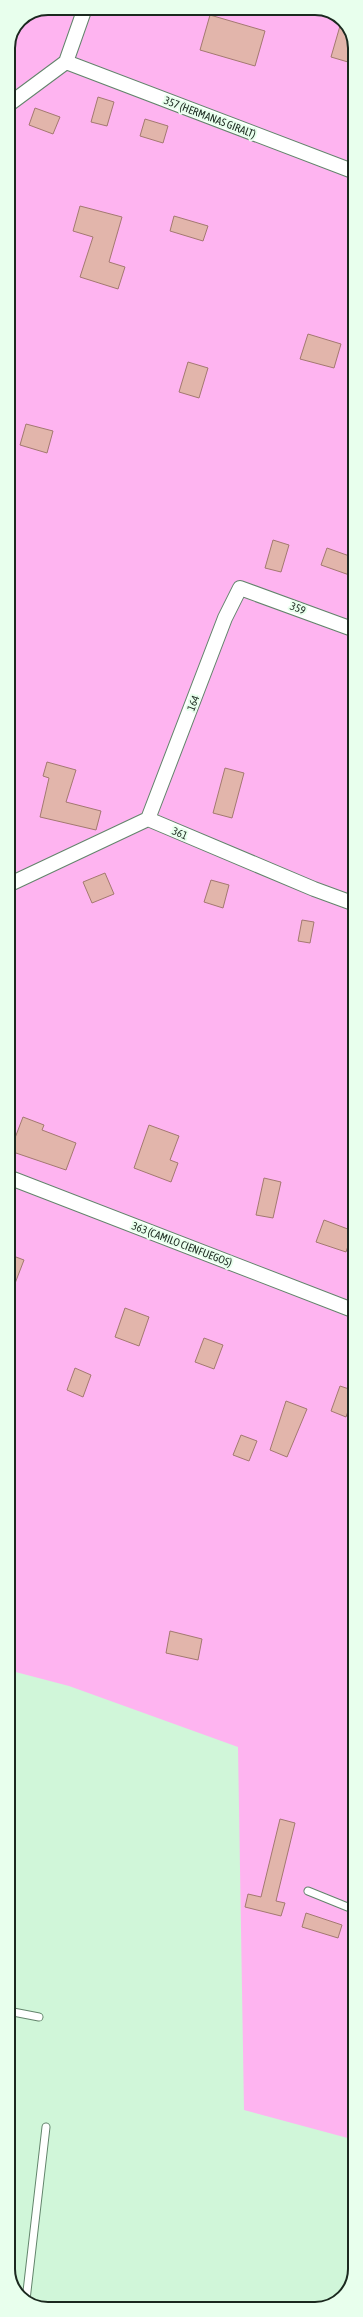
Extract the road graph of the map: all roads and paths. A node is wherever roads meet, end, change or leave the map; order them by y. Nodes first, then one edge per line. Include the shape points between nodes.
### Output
1 (83, 15) edge
2 (66, 62) junction
3 (15, 100) edge
4 (348, 169) edge
5 (240, 588) joint
6 (348, 627) edge
7 (148, 819) junction
8 (15, 882) edge
9 (348, 901) edge
10 (15, 1180) edge
11 (348, 1308) edge
12 (308, 1891) dead end
13 (348, 1907) edge
14 (15, 2012) edge
15 (39, 2017) dead end
16 (46, 2127) dead end
17 (27, 2293) edge

1 - 2 street
2 - 3 street
2 - 4 street, 357 (HERMANAS GIRALT)
5 - 6 street, 359
5 - 7 street, 164 via 225,618
7 - 8 street
7 - 9 street, 361
10 - 11 street, 363 (CAMILO CIENFUEGOS)
12 - 13 lane
14 - 15 lane
16 - 17 lane

